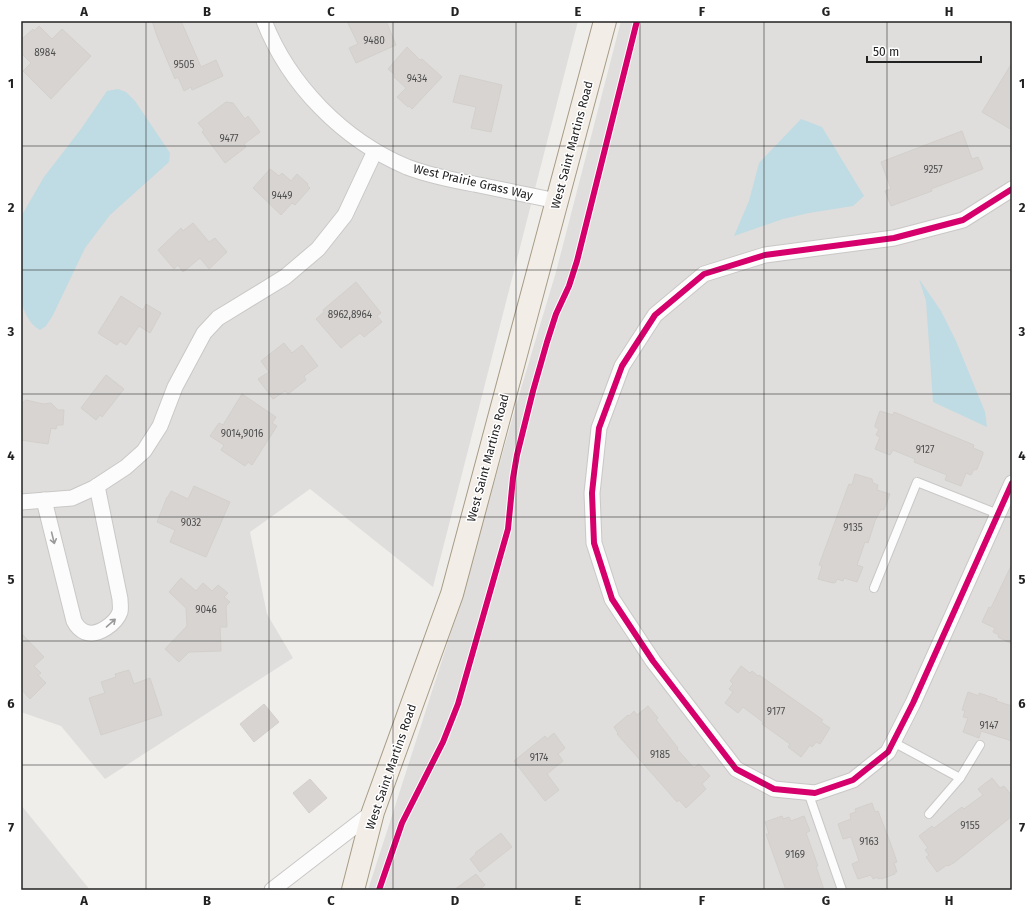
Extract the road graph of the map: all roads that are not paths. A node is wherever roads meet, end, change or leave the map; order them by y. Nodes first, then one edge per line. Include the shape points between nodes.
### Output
1 (264, 21) edge
2 (605, 21) edge
3 (375, 151) junction
4 (1012, 188) edge
5 (557, 201) junction
6 (1012, 483) edge
7 (97, 486) junction
8 (44, 500) junction
9 (21, 502) edge
10 (998, 514) junction
11 (874, 588) dead end
12 (893, 742) junction
13 (980, 745) dead end
14 (960, 778) junction
15 (808, 792) junction
16 (373, 812) junction
17 (929, 814) dead end
18 (272, 890) edge
19 (353, 890) edge
20 (842, 890) edge

1 - 3 street, West Prairie Grass Way via 287,66 319,106 348,133
2 - 5 main road, West Saint Martins Road
3 - 5 street, West Prairie Grass Way via 407,167 450,179
3 - 7 street via 345,215 318,249 285,277 218,318 204,333 175,387 160,426 144,451 126,467
4 - 15 street via 963,220 894,238 765,255 704,274 655,315 622,366 599,428 592,493 594,543 612,599 653,661 736,769 774,789
5 - 16 main road, West Saint Martins Road via 452,594
6 - 10 street
7 - 8 street via 72,498
8 -> 7 street via 74,621 85,632 100,631 115,620 120,611 120,599
8 - 9 street
10 - 11 lane via 917,482
10 - 12 street
12 - 14 lane
12 - 15 street via 888,752 853,780 815,793
13 - 14 lane
14 - 17 lane
15 - 20 lane
16 - 18 street
16 - 19 main road, West Saint Martins Road

